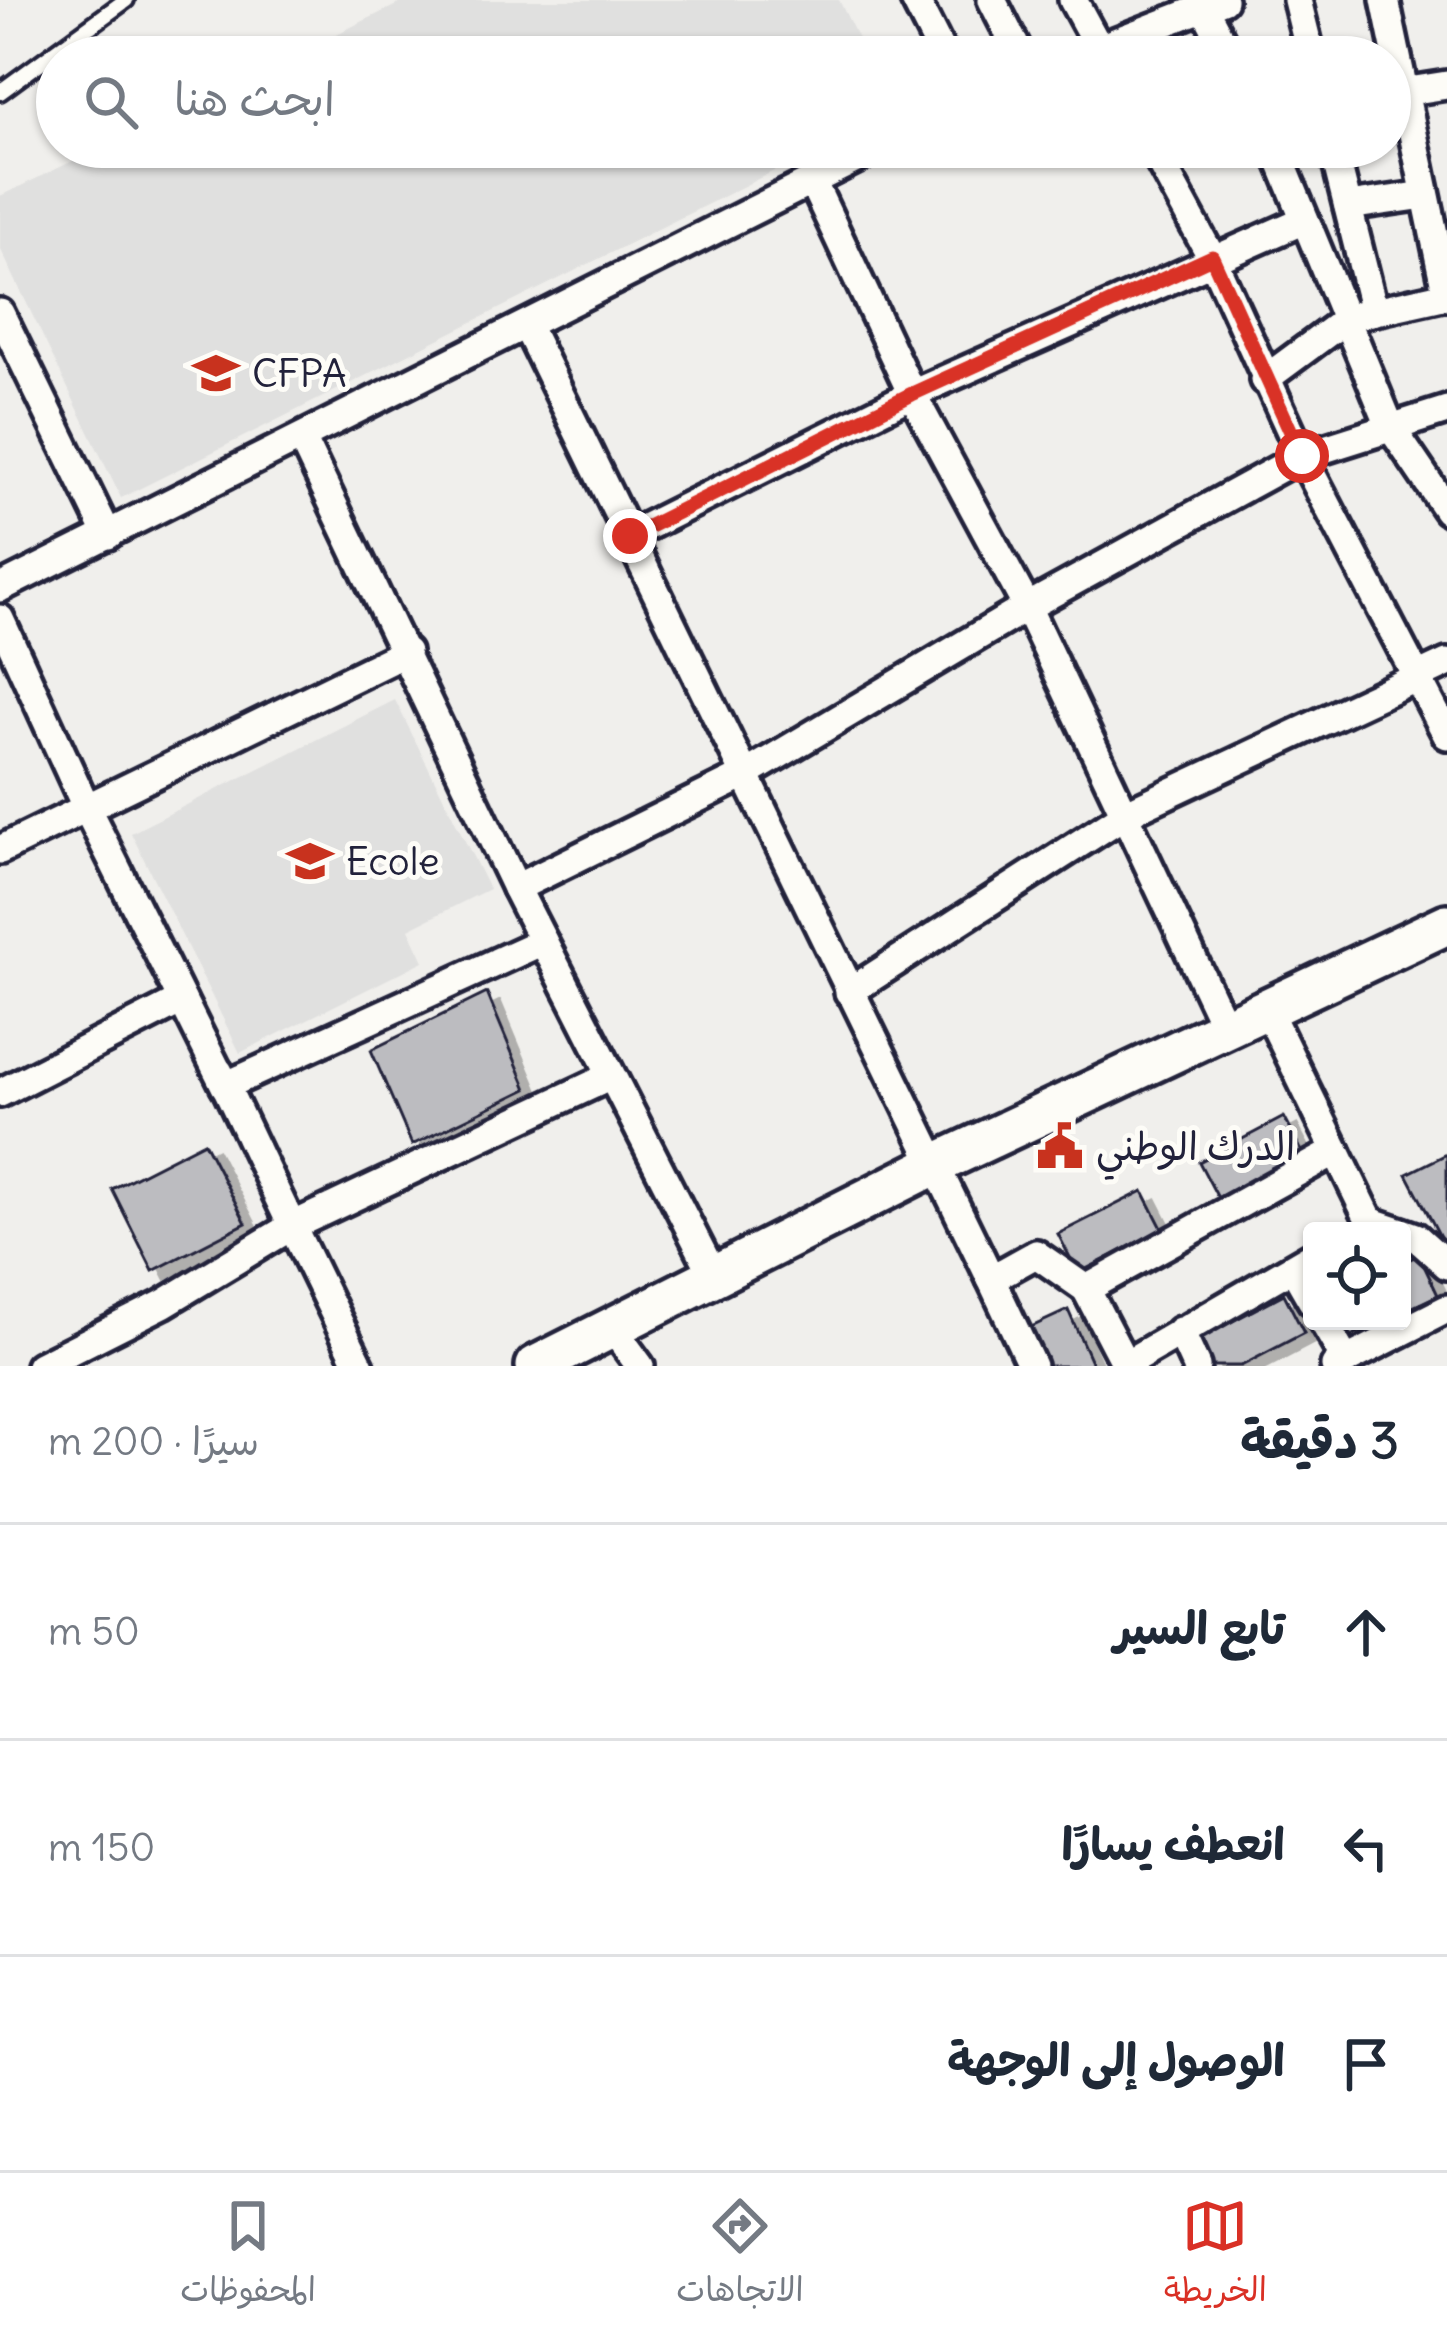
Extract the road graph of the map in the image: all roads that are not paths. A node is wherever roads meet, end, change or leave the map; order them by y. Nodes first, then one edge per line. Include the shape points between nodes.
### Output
1 (126, 0) edge
2 (915, 0) edge
3 (992, 0) edge
4 (1073, 0) edge
5 (1297, 0) edge
6 (1385, 0) edge
7 (1213, 4) edge
8 (77, 36) edge
9 (933, 36) edge
10 (1010, 36) edge
11 (1086, 36) edge
12 (1136, 36) edge
13 (1223, 36) edge
14 (1306, 36) edge
15 (1389, 36) edge
16 (36, 66) edge
17 (1447, 85) edge
18 (1411, 91) edge
19 (0, 92) edge
20 (1411, 146) edge
21 (838, 168) edge
22 (1168, 168) edge
23 (1283, 168) edge
24 (1338, 168) edge
25 (812, 181) junction
26 (1425, 195) junction
27 (1348, 206) junction
28 (1304, 220) junction
29 (1212, 257) junction
30 (1447, 296) edge
31 (0, 313) edge
32 (1362, 314) junction
33 (527, 327) junction
34 (1264, 380) junction
35 (912, 394) junction
36 (1447, 410) edge
37 (1390, 426) junction
38 (303, 441) junction
39 (1302, 456) junction
40 (1447, 510) edge
41 (108, 535) junction
42 (630, 536) junction
43 (0, 588) edge
44 (1027, 607) junction
45 (0, 619) edge
46 (406, 652) junction
47 (1447, 663) edge
48 (1420, 676) junction
49 (1447, 735) edge
50 (743, 776) junction
51 (87, 809) junction
52 (1127, 813) junction
53 (0, 850) edge
54 (516, 888) junction
55 (1447, 924) edge
56 (543, 940) junction
57 (849, 992) junction
58 (182, 1000) junction
59 (1266, 1007) junction
60 (1226, 1029) junction
61 (219, 1072) junction
62 (611, 1076) junction
63 (0, 1094) edge
64 (1336, 1151) junction
65 (936, 1164) junction
66 (1361, 1222) edge
67 (292, 1226) junction
68 (1411, 1235) edge
69 (1303, 1262) edge
70 (1447, 1264) edge
71 (713, 1274) junction
72 (992, 1279) junction
73 (1086, 1289) junction
74 (1447, 1309) edge
75 (613, 1329) junction
76 (1327, 1330) edge
77 (1180, 1331) junction
78 (1340, 1363) edge
79 (1126, 1365) edge
80 (40, 1366) edge
81 (360, 1366) edge
82 (536, 1366) edge
83 (640, 1366) edge
84 (1032, 1366) edge
85 (1196, 1366) edge

1 - 8 lane
2 - 9 street
3 - 10 street
4 - 11 street
5 - 14 street
6 - 15 street
7 - 12 street
7 - 13 street
16 - 19 lane
17 - 18 street
20 - 26 street
21 - 25 street
22 - 29 street
23 - 28 street
24 - 27 street
25 - 33 street
25 - 35 street
26 - 27 street
26 - 30 street
27 - 32 street
28 - 29 street
28 - 32 street
29 - 34 street
29 - 35 street
30 - 32 street
31 - 41 street
32 - 34 street
32 - 37 street
33 - 38 street
33 - 42 street
34 - 39 street
35 - 42 street
35 - 44 street
36 - 37 street
37 - 39 street
37 - 40 street
38 - 41 street
38 - 46 street
39 - 44 street
39 - 48 street
41 - 43 street
42 - 50 street
44 - 50 street
44 - 52 street
45 - 51 street
46 - 51 street
46 - 54 street
47 - 48 street
48 - 49 street
48 - 52 street
50 - 54 street
50 - 57 street
51 - 53 street
51 - 58 street
52 - 57 street
52 - 60 street
54 - 56 street
55 - 59 main road
56 - 61 street via 225,1086
56 - 62 street
57 - 65 street
58 - 61 street
58 - 63 street
59 - 60 main road
59 - 64 street
60 - 65 main road
61 - 67 street
62 - 67 street
62 - 71 street
64 - 66 street
64 - 73 street
65 - 71 main road
65 - 72 street
67 - 80 street via 164,1304
67 - 81 street
68 - 70 street
69 - 77 street
71 - 75 main road
72 - 73 street via 1036,1254
72 - 84 street
73 - 79 street
74 - 78 street
75 - 82 main road
75 - 83 street
76 - 78 street
77 - 79 street
77 - 85 street

